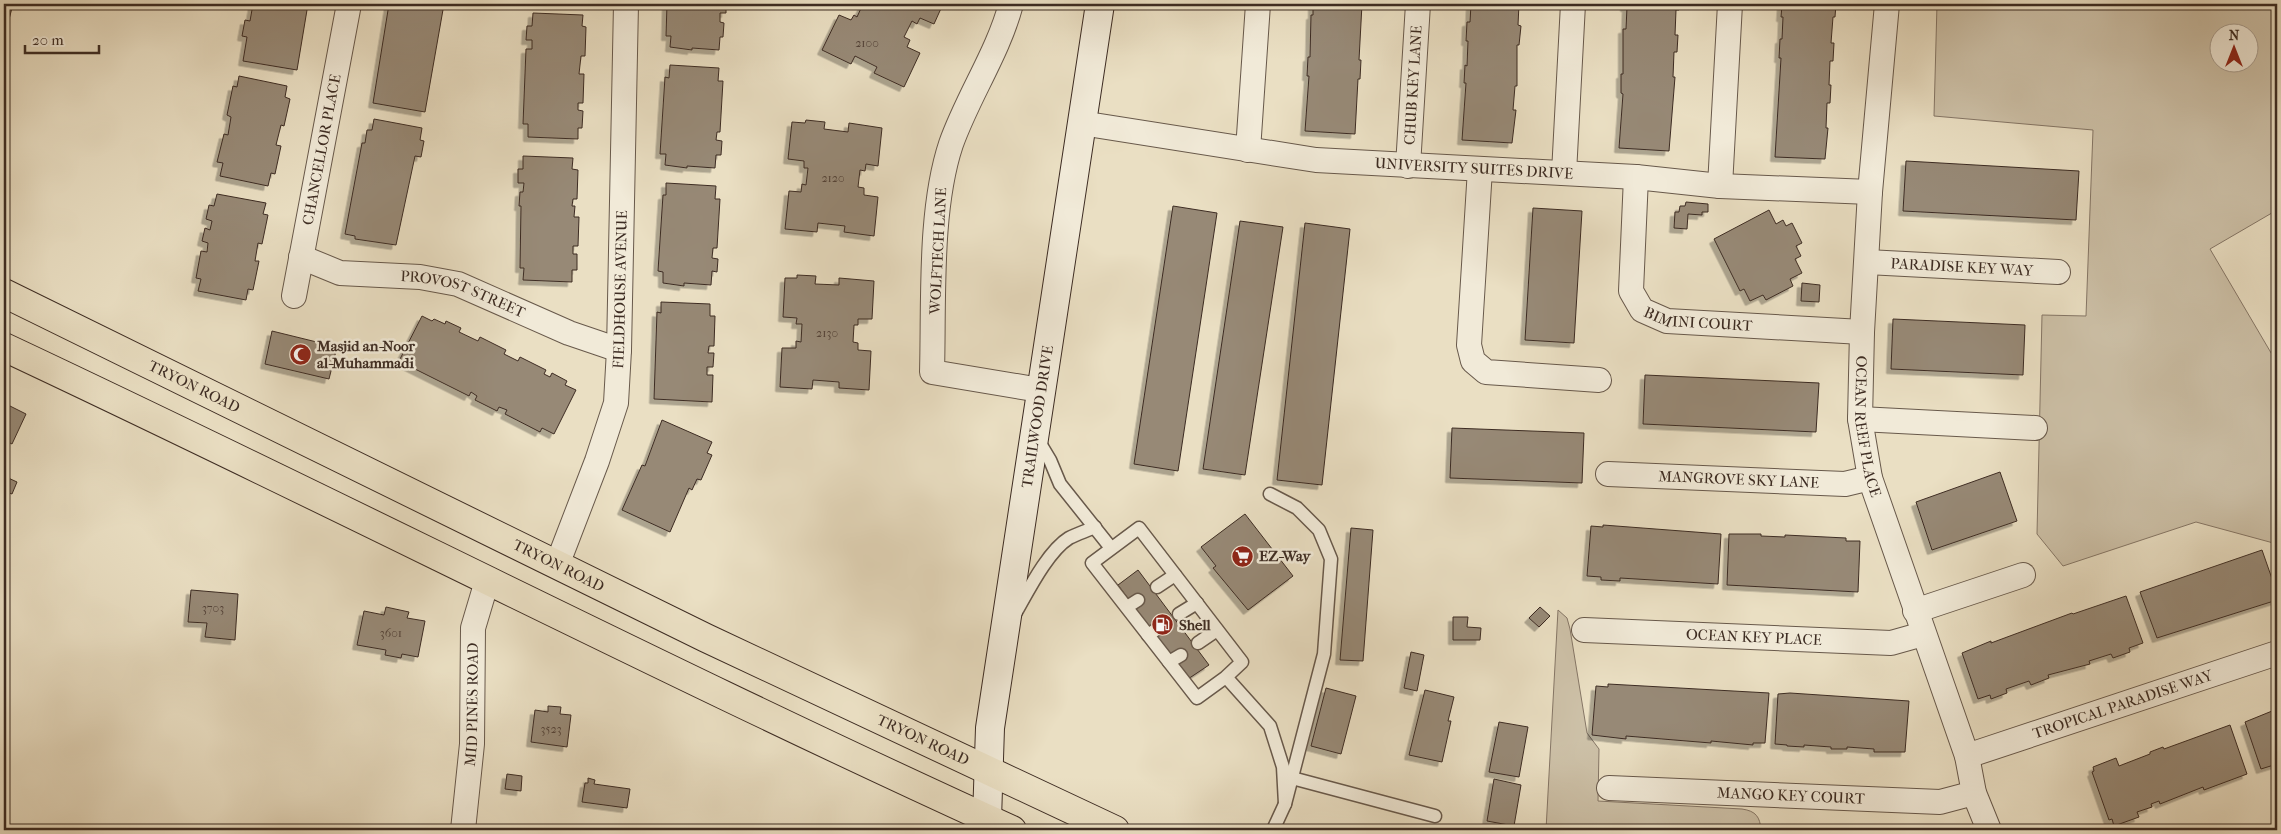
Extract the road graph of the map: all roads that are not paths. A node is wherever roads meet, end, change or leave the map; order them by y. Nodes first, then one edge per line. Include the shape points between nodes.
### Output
1 (349, 4) edge
2 (626, 4) edge
3 (1011, 4) edge
4 (1100, 4) edge
5 (1258, 4) edge
6 (1418, 4) edge
7 (1573, 4) edge
8 (1730, 4) edge
9 (1887, 4) edge
10 (1081, 124) junction
11 (1248, 150) junction
12 (1408, 166) junction
13 (1480, 169) junction
14 (1564, 173) junction
15 (1636, 177) junction
16 (1720, 186) junction
17 (1870, 192) junction
18 (301, 257) junction
19 (1867, 262) junction
20 (2058, 272) dead end
21 (4, 293) edge
22 (294, 296) dead end
23 (1862, 332) junction
24 (4, 347) edge
25 (619, 350) junction
26 (1599, 380) dead end
27 (1040, 390) junction
28 (1860, 419) junction
29 (2034, 428) dead end
30 (1034, 433) junction
31 (1608, 474) dead end
32 (1870, 478) junction
33 (1270, 494) dead end
34 (1095, 527) junction
35 (1111, 548) junction
36 (557, 566) junction
37 (1175, 575) junction
38 (2023, 575) dead end
39 (487, 580) junction
40 (1157, 588) dead end
41 (1138, 600) dead end
42 (1197, 603) junction
43 (1127, 608) junction
44 (1915, 611) junction
45 (1179, 614) dead end
46 (1160, 627) dead end
47 (1218, 630) junction
48 (1584, 630) dead end
49 (1004, 634) junction
50 (1923, 634) junction
51 (1148, 635) junction
52 (1198, 643) dead end
53 (2277, 653) edge
54 (1180, 655) dead end
55 (1169, 662) junction
56 (1226, 677) junction
57 (1967, 756) junction
58 (988, 771) junction
59 (1292, 778) junction
60 (1609, 788) dead end
61 (1974, 793) junction
62 (1285, 804) junction
63 (1435, 816) dead end
64 (987, 825) edge
65 (463, 830) edge
66 (1012, 830) edge
67 (1116, 830) edge
68 (1273, 830) edge
69 (1990, 830) edge

1 - 18 street, CHANCELLOR PLACE
2 - 25 street, FIELDHOUSE AVENUE
3 - 27 street, WOLFTECH LANE via 1006,24 954,136 940,186 932,372
4 - 10 street, TRAILWOOD DRIVE
5 - 11 street
6 - 12 street, CHUB KEY LANE
7 - 14 street
8 - 16 street
9 - 17 street, OCEAN REEF PLACE
10 - 11 street, UNIVERSITY SUITES DRIVE
10 - 27 street, TRAILWOOD DRIVE
11 - 12 street, UNIVERSITY SUITES DRIVE via 1316,160
12 - 13 street, UNIVERSITY SUITES DRIVE
13 - 14 street, UNIVERSITY SUITES DRIVE
13 - 26 street via 1469,345 1473,361 1486,372
14 - 15 street, UNIVERSITY SUITES DRIVE
15 - 16 street, UNIVERSITY SUITES DRIVE
15 - 23 street, BIMINI COURT via 1631,291 1642,310 1667,321
16 - 17 street, UNIVERSITY SUITES DRIVE
17 - 19 street, OCEAN REEF PLACE
18 - 22 street, CHANCELLOR PLACE
18 - 25 street, PROVOST STREET via 340,273 420,277 458,284 569,333
19 - 20 street, PARADISE KEY WAY
19 - 23 street, OCEAN REEF PLACE
21 - 36 main road, TRYON ROAD
23 - 28 street, OCEAN REEF PLACE
24 - 39 main road
25 - 36 street, FIELDHOUSE AVENUE via 616,403
27 - 30 street, TRAILWOOD DRIVE
28 - 29 street
28 - 32 street, OCEAN REEF PLACE
30 - 34 lane via 1060,484
30 - 49 street, TRAILWOOD DRIVE
31 - 32 street, MANGROVE SKY LANE via 1845,484
32 - 44 street, OCEAN REEF PLACE
33 - 59 lane via 1297,508 1319,530 1331,559 1324,654
34 - 35 lane
34 - 49 lane via 1069,538 1058,548 1036,577
35 - 37 lane via 1139,528
35 - 43 lane via 1092,563
36 - 58 main road, TRYON ROAD
37 - 40 lane
37 - 42 lane
38 - 44 street
39 - 64 main road
39 - 65 street, MID PINES ROAD via 473,628 472,744
41 - 43 lane
42 - 45 lane
42 - 47 lane
43 - 51 lane
44 - 50 street, OCEAN REEF PLACE
46 - 51 lane
47 - 52 lane
47 - 56 lane via 1242,662
48 - 50 street, OCEAN KEY PLACE via 1891,643
49 - 58 street, TRAILWOOD DRIVE via 990,728
50 - 57 street, OCEAN REEF PLACE
51 - 55 lane
53 - 57 street, TROPICAL PARADISE WAY
54 - 55 lane
55 - 56 lane via 1197,698
56 - 62 lane via 1270,726 1283,768
57 - 61 street, OCEAN REEF PLACE
58 - 64 street, TRAILWOOD DRIVE
58 - 67 main road, TRYON ROAD
59 - 62 lane
59 - 63 lane
60 - 61 street, MANGO KEY COURT via 1940,802
61 - 69 street, OCEAN REEF PLACE
62 - 68 lane
64 - 66 main road

